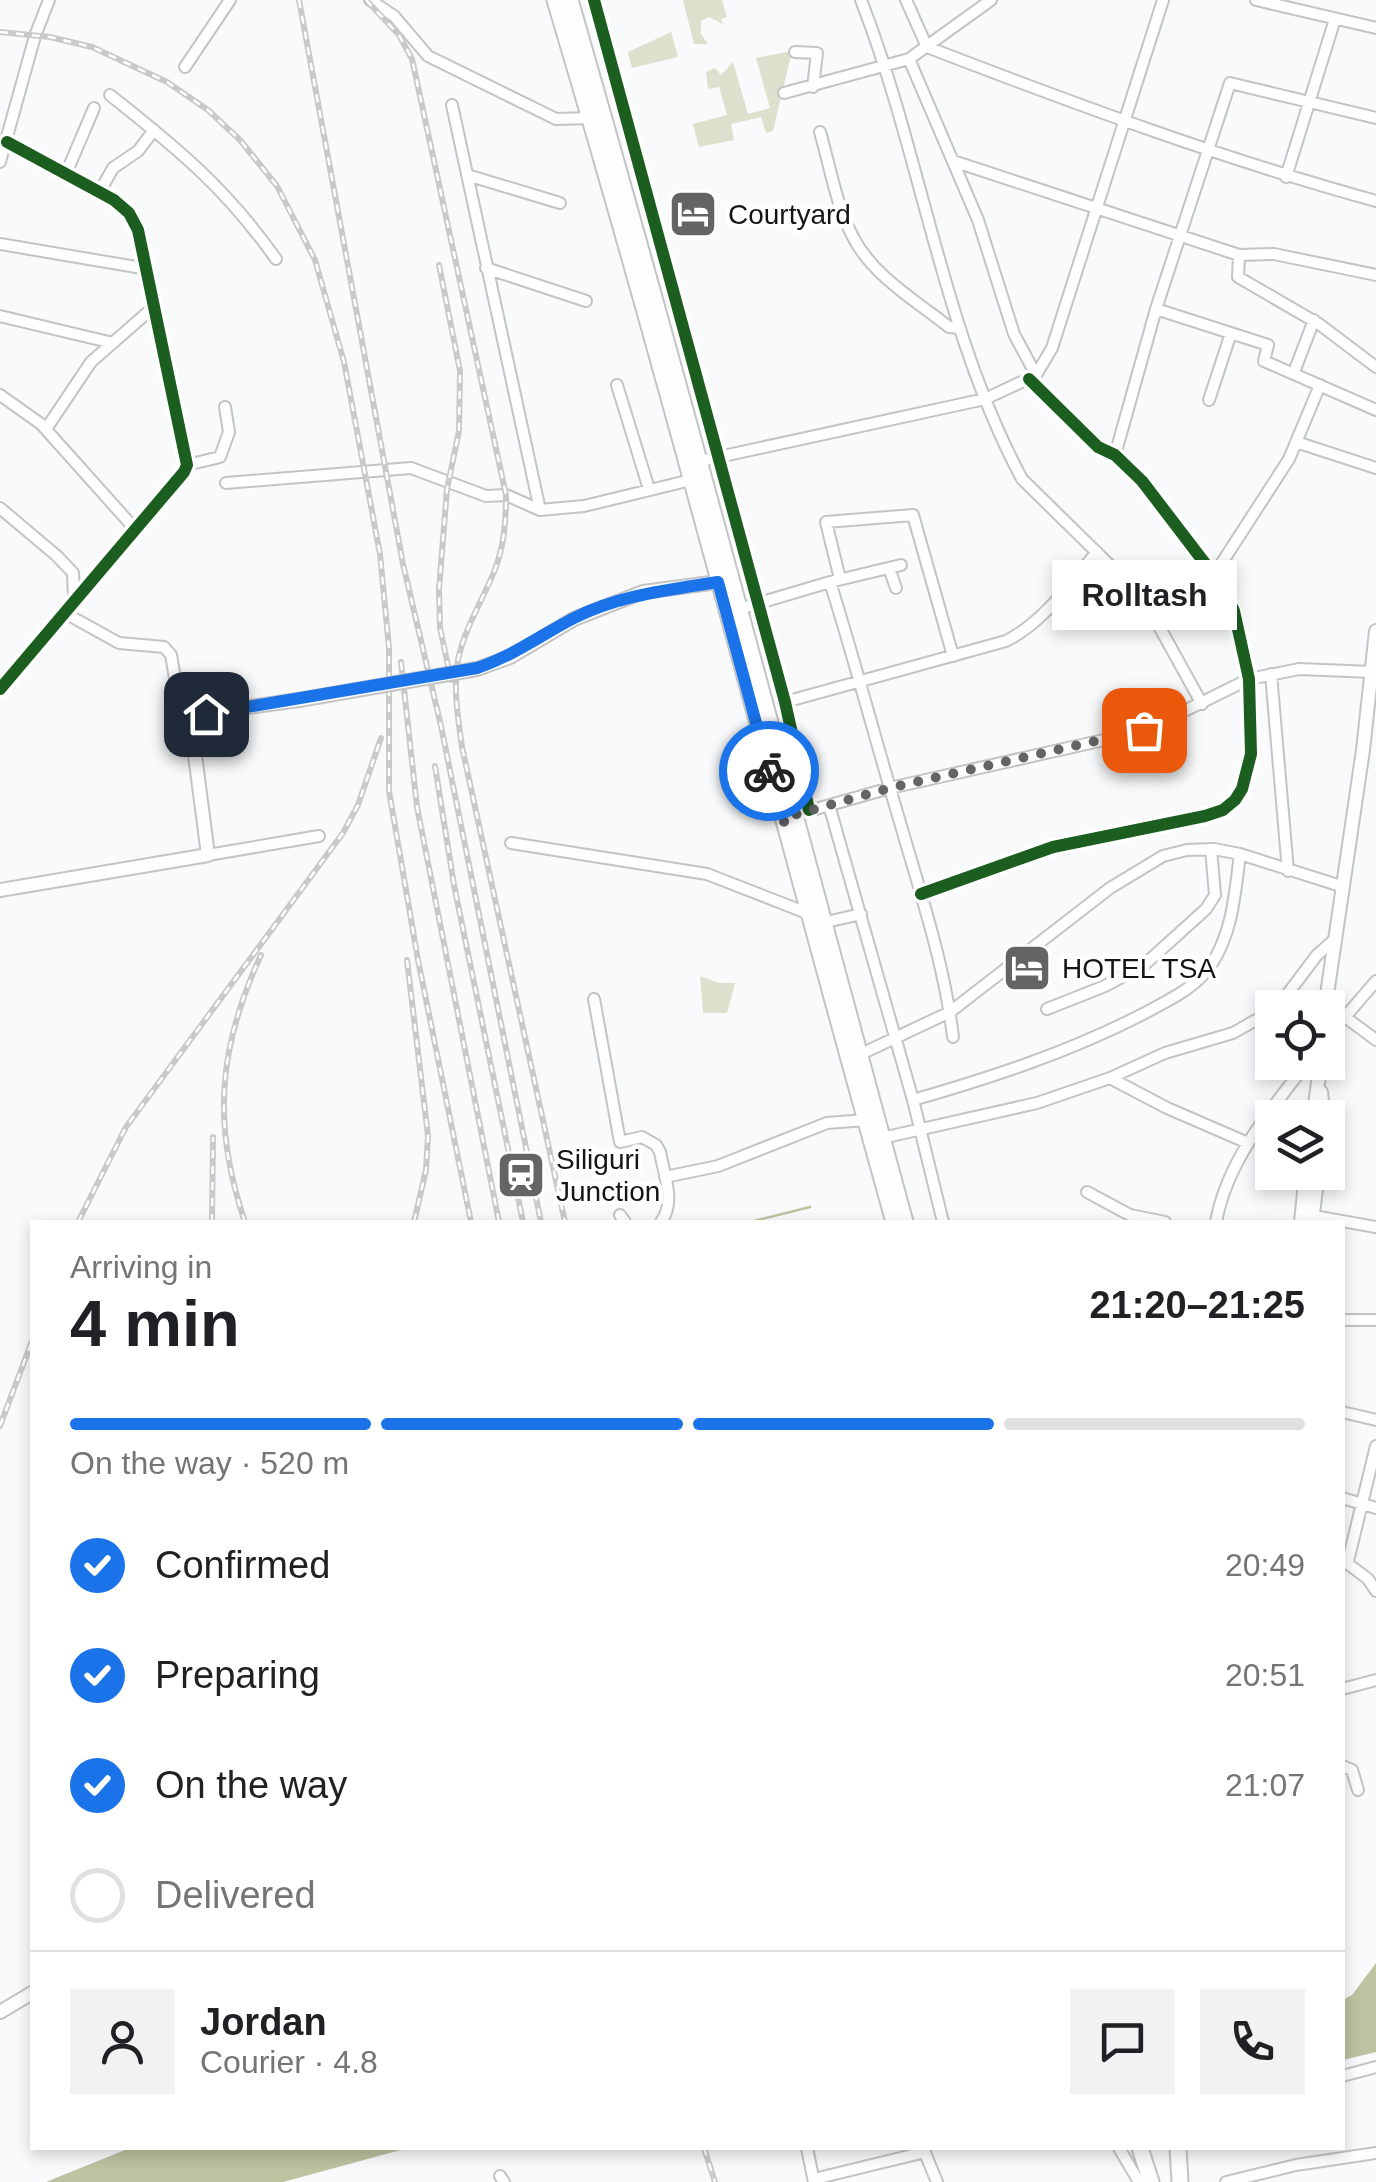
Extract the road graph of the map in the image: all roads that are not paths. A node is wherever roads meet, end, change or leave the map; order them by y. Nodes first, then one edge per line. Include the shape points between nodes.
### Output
1 (49, 0) edge
2 (230, 0) edge
3 (370, 0) edge
4 (555, 0) edge
5 (570, 0) edge
6 (594, 0) edge
7 (861, 0) edge
8 (906, 0) edge
9 (990, 0) edge
10 (1163, 0) edge
11 (1256, 0) edge
12 (1335, 19) junction
13 (1376, 28) edge
14 (927, 47) junction
15 (795, 52) dead end
16 (909, 59) junction
17 (185, 67) dead end
18 (886, 67) junction
19 (616, 79) junction
20 (588, 87) junction
21 (812, 87) junction
22 (784, 93) dead end
23 (110, 96) dead end
24 (1310, 102) junction
25 (452, 106) dead end
26 (94, 108) dead end
27 (590, 118) junction
28 (1376, 118) edge
29 (1124, 123) junction
30 (154, 130) junction
31 (820, 132) dead end
32 (7, 142) junction
33 (1208, 150) junction
34 (953, 161) junction
35 (0, 162) edge
36 (468, 174) junction
37 (64, 176) junction
38 (1286, 176) junction
39 (99, 193) junction
40 (1376, 202) edge
41 (560, 203) dead end
42 (1097, 210) junction
43 (1180, 236) junction
44 (0, 244) edge
45 (1240, 255) junction
46 (276, 259) dead end
47 (486, 268) junction
48 (148, 269) junction
49 (1376, 275) edge
50 (586, 301) dead end
51 (156, 305) junction
52 (1156, 309) junction
53 (0, 316) edge
54 (1314, 320) junction
55 (960, 328) junction
56 (1230, 333) junction
57 (112, 343) junction
58 (1376, 367) edge
59 (1294, 372) junction
60 (1033, 377) junction
61 (617, 385) dead end
62 (1320, 385) junction
63 (0, 395) edge
64 (985, 399) junction
65 (1209, 400) dead end
66 (225, 407) dead end
67 (1376, 410) edge
68 (46, 429) junction
69 (1296, 442) junction
70 (1115, 455) junction
71 (718, 456) junction
72 (187, 465) junction
73 (1376, 468) edge
74 (693, 469) junction
75 (226, 484) dead end
76 (648, 489) junction
77 (0, 508) edge
78 (540, 510) junction
79 (135, 528) junction
80 (1097, 552) junction
81 (1214, 575) junction
82 (835, 580) junction
83 (718, 582) junction
84 (896, 588) dead end
85 (74, 598) junction
86 (758, 603) junction
87 (739, 609) junction
88 (62, 612) junction
89 (1376, 632) edge
90 (953, 656) junction
91 (1272, 674) junction
92 (1374, 674) edge
93 (1249, 679) junction
94 (862, 682) junction
95 (0, 689) edge
96 (785, 702) junction
97 (1202, 704) junction
98 (790, 725) junction
99 (771, 730) junction
100 (194, 752) junction
101 (1370, 752) edge
102 (890, 788) junction
103 (829, 805) junction
104 (795, 816) junction
105 (319, 836) dead end
106 (511, 842) dead end
107 (1211, 849) junction
108 (1240, 854) junction
109 (208, 855) junction
110 (1288, 871) junction
111 (1344, 887) junction
112 (0, 890) edge
113 (921, 894) junction
114 (807, 913) junction
115 (862, 914) junction
116 (822, 923) junction
117 (1334, 940) junction
118 (1376, 981) edge
119 (1290, 990) edge
120 (1328, 990) edge
121 (594, 999) dead end
122 (1047, 1009) dead end
123 (950, 1012) junction
124 (1345, 1017) joint
125 (1255, 1020) edge
126 (953, 1037) dead end
127 (896, 1038) junction
128 (1376, 1040) edge
129 (859, 1055) junction
130 (1110, 1078) junction
131 (1295, 1080) edge
132 (1320, 1080) edge
133 (1320, 1084) junction
134 (913, 1100) junction
135 (1317, 1100) edge
136 (1322, 1100) edge
137 (871, 1119) junction
138 (921, 1130) junction
139 (882, 1138) junction
140 (1248, 1143) junction
141 (664, 1177) junction
142 (1306, 1190) edge
143 (1314, 1190) edge
144 (1087, 1192) dead end
145 (1307, 1219) edge
146 (662, 1220) edge
147 (894, 1220) edge
148 (904, 1220) edge
149 (943, 1220) edge
150 (1155, 1220) edge
151 (1217, 1220) edge
152 (1345, 1223) edge
153 (1376, 1227) edge
154 (1345, 1320) edge
155 (1376, 1320) edge
156 (1345, 1413) edge
157 (1376, 1420) edge
158 (1376, 1446) edge
159 (1345, 1499) edge
160 (1364, 1502) junction
161 (1376, 1508) edge
162 (1345, 1560) edge
163 (1376, 1592) edge
164 (1376, 1680) edge
165 (1345, 1689) edge
166 (1345, 1767) edge
167 (1358, 1790) dead end
168 (30, 1994) edge
169 (0, 2012) edge
170 (1376, 2067) edge
171 (1345, 2075) edge
172 (807, 2150) edge
173 (924, 2150) edge
174 (1120, 2150) edge
175 (1141, 2150) edge
176 (1178, 2150) edge
177 (1376, 2153) edge
178 (1259, 2179) edge
179 (1179, 2180) edge
180 (814, 2181) edge
181 (933, 2181) edge
182 (1139, 2182) edge
183 (1151, 2182) edge
184 (1226, 2182) edge

1 - 32 street
2 - 17 street
3 - 27 street via 394,16 428,56 556,119
4 - 20 main road
5 - 20 main road
6 - 19 street
7 - 18 street
8 - 14 street
9 - 14 street
10 - 29 street
11 - 12 street
12 - 13 street
12 - 24 street
14 - 16 street
14 - 29 street
15 - 21 street via 817,52
16 - 18 street
16 - 34 street
18 - 21 street
18 - 55 street
19 - 20 street
19 - 71 street
20 - 27 main road
20 - 74 main road
21 - 22 street
23 - 30 street
24 - 28 street
24 - 33 street via 1230,83
24 - 38 street
25 - 36 street
26 - 37 street
27 - 74 main road
29 - 33 street
29 - 42 street
30 - 39 street via 113,168
30 - 46 street via 210,176
31 - 55 street via 843,213 863,252 949,327
32 - 35 street
32 - 37 street
33 - 38 street
33 - 43 street
34 - 42 street
34 - 60 street
36 - 41 street
36 - 47 street
37 - 39 street
38 - 40 street
39 - 48 street via 129,212
42 - 43 street
42 - 60 street via 1052,348
43 - 45 street
43 - 52 street
44 - 48 street
45 - 49 street via 1274,254
45 - 54 street via 1238,278
47 - 50 street
47 - 78 street
48 - 51 street
51 - 57 street
51 - 72 street
52 - 56 street
52 - 70 street
53 - 57 street
54 - 58 street
54 - 59 street
55 - 64 street
56 - 59 street via 1268,344 1264,361
56 - 65 street
57 - 68 street via 91,362
59 - 62 street
60 - 64 street
60 - 70 street via 1098,446
61 - 76 street
62 - 67 street
62 - 69 street
63 - 68 street
64 - 71 street
64 - 80 street via 1022,479
66 - 72 street via 229,432 220,457
68 - 79 street
69 - 73 street
69 - 81 street
70 - 81 street
71 - 74 street
71 - 86 street
72 - 79 street
74 - 76 street
74 - 83 main road
74 - 87 main road
75 - 78 street via 411,468
76 - 78 street
77 - 85 street via 73,574
79 - 85 street
80 - 90 street via 1016,636
80 - 97 street via 1134,589
81 - 93 street via 1234,611
82 - 84 street via 896,566
82 - 86 street
82 - 90 street via 826,522 913,516
82 - 94 street
83 - 100 street, bridge via 643,592 574,618 510,657 477,668 206,714 192,732
83 - 104 main road
85 - 88 street
86 - 87 street
86 - 96 street
87 - 99 main road
88 - 95 street
88 - 100 street via 119,643 164,647 171,655 186,749
89 - 92 street
90 - 94 street
91 - 92 street
91 - 93 street
91 - 110 street
92 - 101 street
93 - 97 street
93 - 113 street via 1250,754 1242,790 1223,810 1053,847
94 - 96 street
94 - 102 street
96 - 98 street
97 - 102 street via 1144,730
98 - 99 street
98 - 104 street
99 - 104 main road
100 - 109 street
101 - 111 street
102 - 103 street
102 - 113 street
103 - 104 street
103 - 115 street
104 - 114 main road
104 - 116 main road
105 - 109 street
106 - 114 street via 707,874
107 - 108 street
107 - 122 street via 1215,895 1206,909 1144,965
107 - 123 street via 1163,856 1110,888
108 - 110 street
108 - 134 street via 1225,938 1196,982 1095,1039
109 - 112 street
110 - 111 street
111 - 117 street
113 - 123 street
114 - 137 main road
115 - 116 street
115 - 127 street
116 - 129 main road
117 - 119 street
117 - 120 street
118 - 124 street
121 - 141 street via 620,1142 642,1137 656,1145
123 - 126 street
123 - 127 street
124 - 128 street
125 - 130 street
127 - 129 street
127 - 134 street
129 - 137 main road
130 - 138 street
130 - 140 street
131 - 140 street
132 - 133 street
133 - 135 street
133 - 136 street
134 - 138 street
137 - 139 main road
137 - 141 street via 827,1123 718,1166
137 - 147 main road
138 - 139 street
138 - 149 street
139 - 148 main road
140 - 151 street
141 - 146 street via 669,1208
142 - 145 street
143 - 145 street
144 - 150 street
152 - 153 street
154 - 155 street
156 - 157 street
158 - 160 street
159 - 160 street
160 - 161 street
160 - 162 street
162 - 163 street
164 - 165 street
166 - 167 street
168 - 169 street
170 - 171 street
172 - 180 street
173 - 180 street
173 - 181 street
174 - 182 street
175 - 183 main road
176 - 179 main road
177 - 178 street via 1296,2165
178 - 184 street

